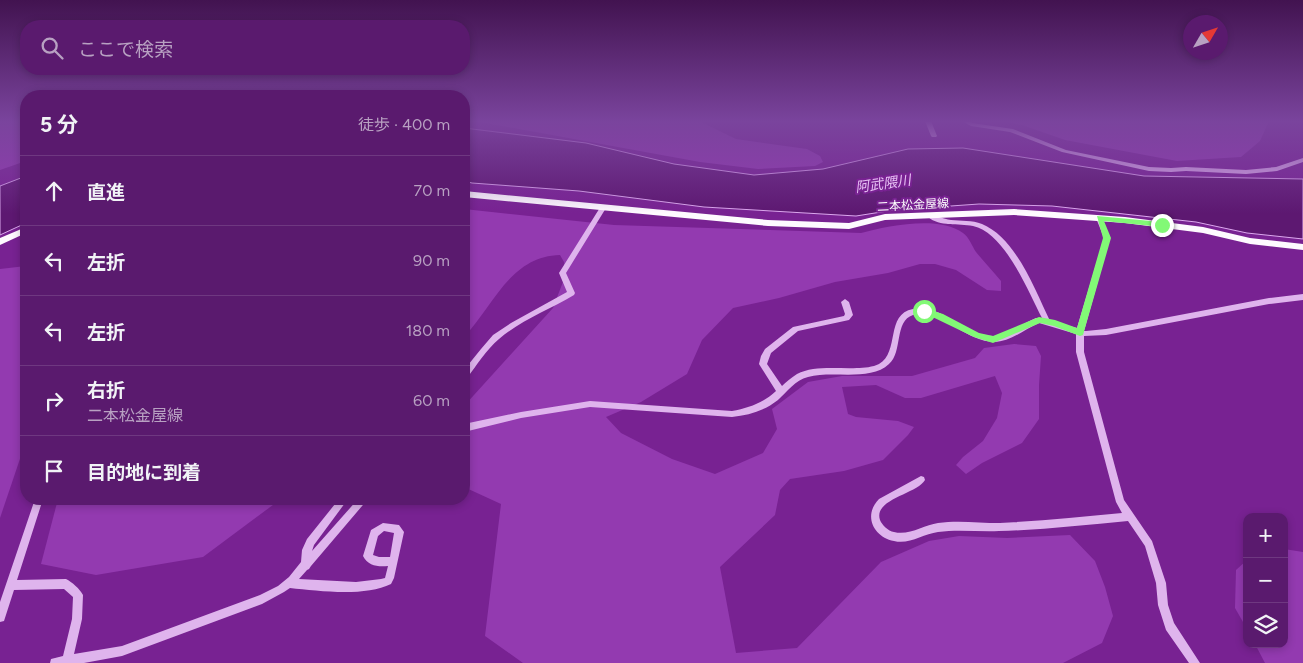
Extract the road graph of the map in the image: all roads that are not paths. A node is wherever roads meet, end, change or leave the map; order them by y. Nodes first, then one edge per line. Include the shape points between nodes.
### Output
1 (1064, 152) edge
2 (1303, 160) edge
3 (470, 195) edge
4 (603, 208) junction
5 (931, 217) junction
6 (1100, 218) junction
7 (20, 233) edge
8 (0, 242) edge
9 (1303, 247) edge
10 (1303, 298) edge
11 (845, 302) dead end
12 (1047, 321) junction
13 (1080, 332) junction
14 (470, 369) edge
15 (781, 392) junction
16 (470, 427) edge
17 (921, 480) dead end
18 (37, 505) edge
19 (339, 505) edge
20 (358, 505) edge
21 (1130, 516) junction
22 (392, 561) dead end
23 (306, 566) junction
24 (288, 583) junction
25 (12, 585) junction
26 (0, 617) edge
27 (68, 659) junction
28 (55, 663) edge
29 (1196, 663) edge

1 - 2 street via 1149,169 1171,170 1246,172 1277,169
3 - 4 main road, 二本松金屋線
4 - 5 main road, 二本松金屋線 via 849,226 886,217
4 - 14 street via 562,273 571,293 507,329 495,338
5 - 6 main road, 二本松金屋線 via 1014,212
5 - 12 street via 947,223 983,227 1010,250
6 - 9 main road, 二本松金屋線 via 1203,230 1250,241
6 - 13 street via 1107,238
7 - 8 main road
10 - 13 street via 1269,301 1106,332
11 - 15 street via 849,315 846,318 802,327 768,351 764,364
12 - 13 street
12 - 15 street via 1033,322 993,340 932,314 914,312 899,324 891,356 883,365 870,370 807,374 796,378
13 - 21 street via 1080,352 1116,490
15 - 16 street via 763,406 732,414 590,404
17 - 21 street via 891,496 875,511 877,524 884,533 904,537 940,527 1017,526
18 - 25 street
19 - 23 street via 310,542
20 - 23 street
21 - 29 street via 1152,552 1170,626
22 - 24 street via 389,579 382,585
23 - 24 street
24 - 27 street via 262,599 147,643 122,651
25 - 26 street
25 - 27 street via 66,584 78,595 77,619
27 - 28 street

